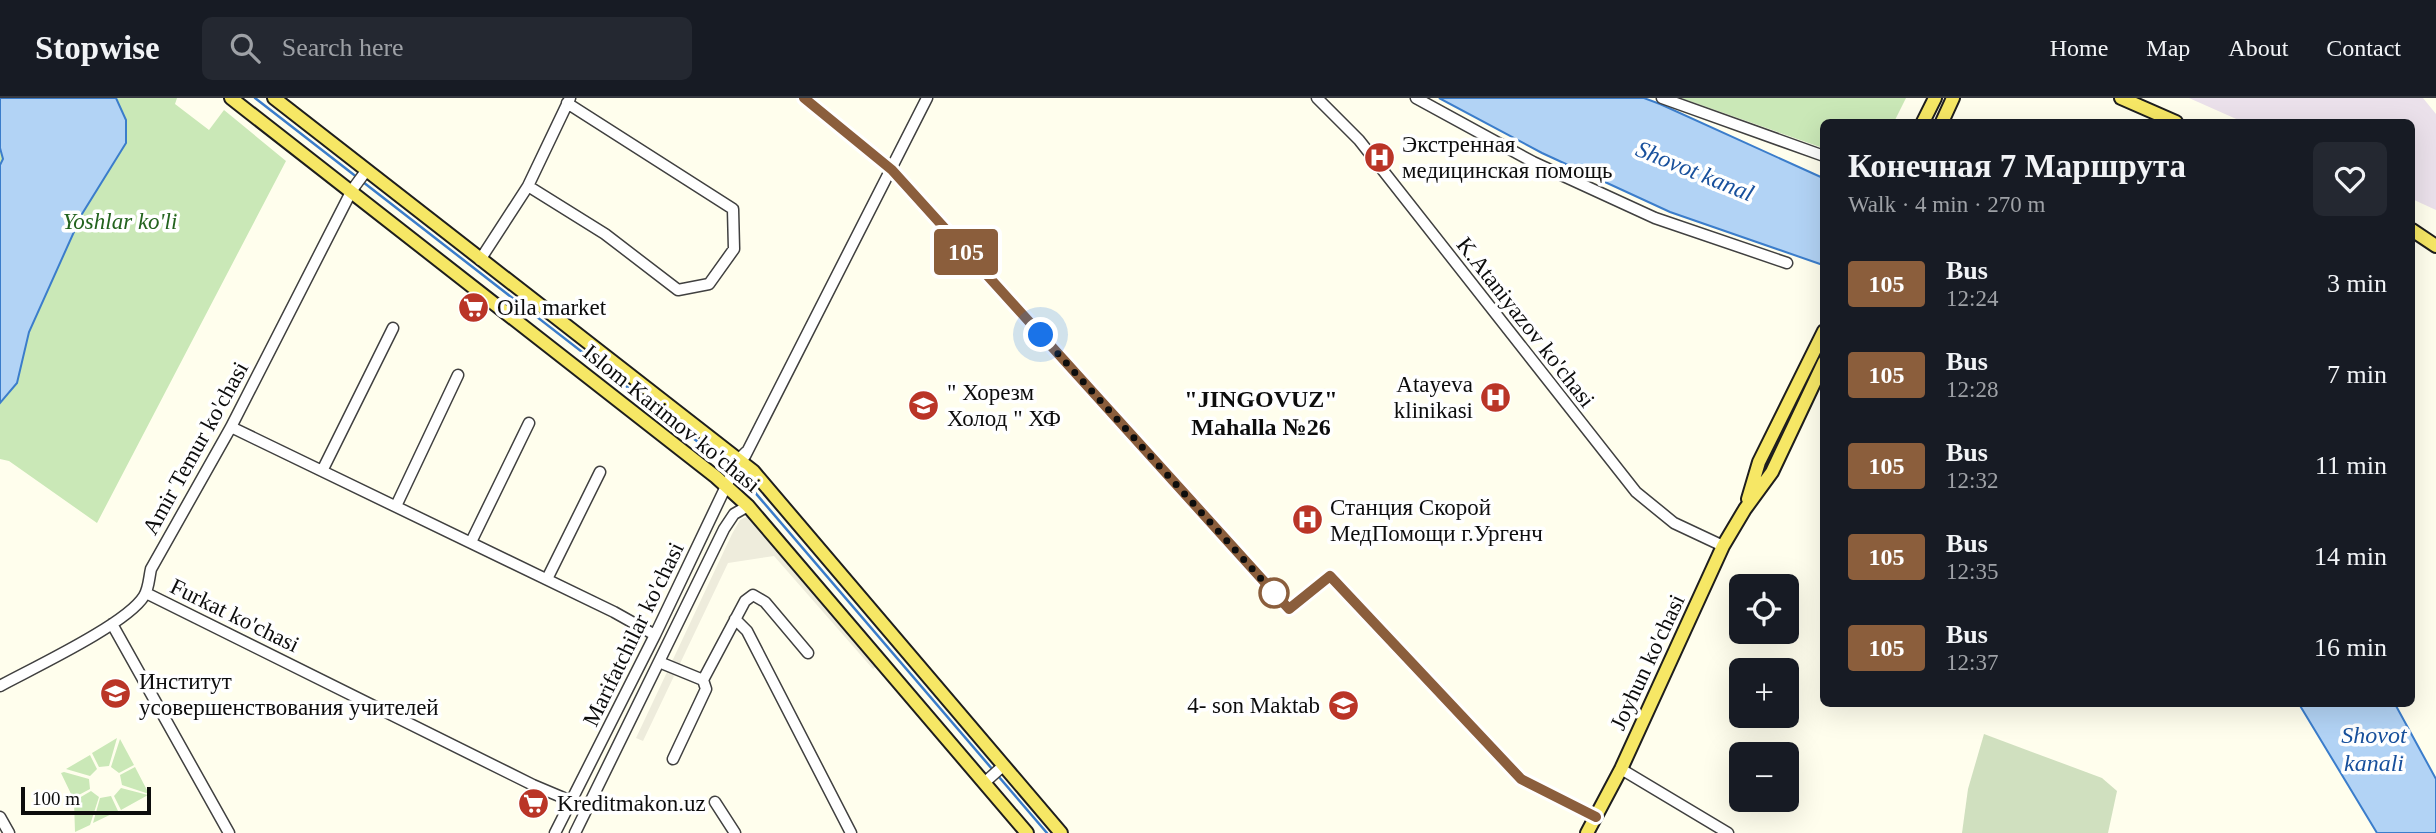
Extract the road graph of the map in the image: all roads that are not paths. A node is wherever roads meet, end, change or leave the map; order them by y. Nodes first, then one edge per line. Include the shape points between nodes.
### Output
1 (231, 98) edge
2 (274, 98) edge
3 (804, 98) edge
4 (927, 98) edge
5 (1317, 98) edge
6 (1416, 98) edge
7 (1662, 98) edge
8 (1935, 98) edge
9 (1953, 98) edge
10 (2121, 98) edge
11 (569, 100) edge
12 (1924, 119) edge
13 (1943, 119) edge
14 (2169, 119) edge
15 (1820, 155) edge
16 (892, 170) junction
17 (366, 171) junction
18 (528, 186) junction
19 (352, 190) junction
20 (2415, 232) edge
21 (2436, 246) edge
22 (481, 260) junction
23 (1787, 263) dead end
24 (393, 328) dead end
25 (1820, 338) edge
26 (1820, 370) edge
27 (458, 375) dead end
28 (529, 423) dead end
29 (231, 427) junction
30 (743, 458) junction
31 (323, 471) junction
32 (600, 472) dead end
33 (727, 486) junction
34 (396, 506) junction
35 (748, 506) junction
36 (1745, 509) junction
37 (471, 542) junction
38 (1723, 547) junction
39 (547, 579) junction
40 (146, 593) junction
41 (735, 619) junction
42 (113, 624) junction
43 (655, 635) junction
44 (808, 653) dead end
45 (659, 662) junction
46 (703, 680) junction
47 (0, 686) edge
48 (673, 759) dead end
49 (1003, 766) junction
50 (1621, 769) junction
51 (984, 782) junction
52 (571, 801) junction
53 (715, 802) dead end
54 (0, 817) edge
55 (1596, 817) junction
56 (9, 833) edge
57 (229, 833) edge
58 (555, 833) edge
59 (575, 833) edge
60 (735, 833) edge
61 (851, 833) edge
62 (1027, 833) edge
63 (1061, 833) edge
64 (1587, 833) edge
65 (1728, 833) edge

1 - 19 main road, Islom Karimov ko'chasi
2 - 17 main road, Islom Karimov ko'chasi
3 - 16 street
4 - 16 street, Marifatchilar ko'chasi
5 - 38 street, K.Ataniyazov ko'chasi via 1359,140 1636,492 1674,523
6 - 23 street via 1533,162 1655,218
7 - 15 street
8 - 12 main road
9 - 13 main road
10 - 14 main road
11 - 18 street
11 - 18 street via 733,209 734,249 709,284 678,290 605,234
16 - 30 street, Marifatchilar ko'chasi
16 - 55 street via 1289,609 1330,576 1521,779
17 - 19 street, Amir Temur ko'chasi
17 - 22 main road, Islom Karimov ko'chasi
18 - 22 street
19 - 29 street, Amir Temur ko'chasi
19 - 33 main road, Islom Karimov ko'chasi
20 - 21 main road
22 - 30 main road, Islom Karimov ko'chasi
24 - 31 street
25 - 36 main road, Joyhun ko'chasi via 1759,462
26 - 36 main road, Joyhun ko'chasi via 1772,472
27 - 34 street
28 - 37 street
29 - 31 street
29 - 40 street, Amir Temur ko'chasi via 150,569
30 - 33 street, Marifatchilar ko'chasi
30 - 49 main road, Islom Karimov ko'chasi
31 - 34 street
32 - 39 street
33 - 35 main road, Islom Karimov ko'chasi
33 - 43 street, Marifatchilar ko'chasi
34 - 37 street
35 - 45 street, Marifatchilar ko'chasi via 734,513 724,528
35 - 51 main road, Islom Karimov ko'chasi
36 - 38 main road, Joyhun ko'chasi
37 - 39 street
38 - 50 main road, Joyhun ko'chasi
39 - 43 street
40 - 42 street, Amir Temur ko'chasi
40 - 52 street, Furkat ko'chasi
41 - 44 street via 753,595 765,602
41 - 46 street
41 - 61 street via 747,631
42 - 47 street, Amir Temur ko'chasi
42 - 57 street
43 - 52 street, Marifatchilar ko'chasi
45 - 46 street
45 - 59 street, Marifatchilar ko'chasi
46 - 48 street via 706,689
49 - 51 street
49 - 63 main road, Islom Karimov ko'chasi
50 - 55 main road, Joyhun ko'chasi
50 - 65 street
51 - 62 main road, Islom Karimov ko'chasi
52 - 58 street, Marifatchilar ko'chasi
53 - 60 street
54 - 56 street
55 - 64 main road, Joyhun ko'chasi

